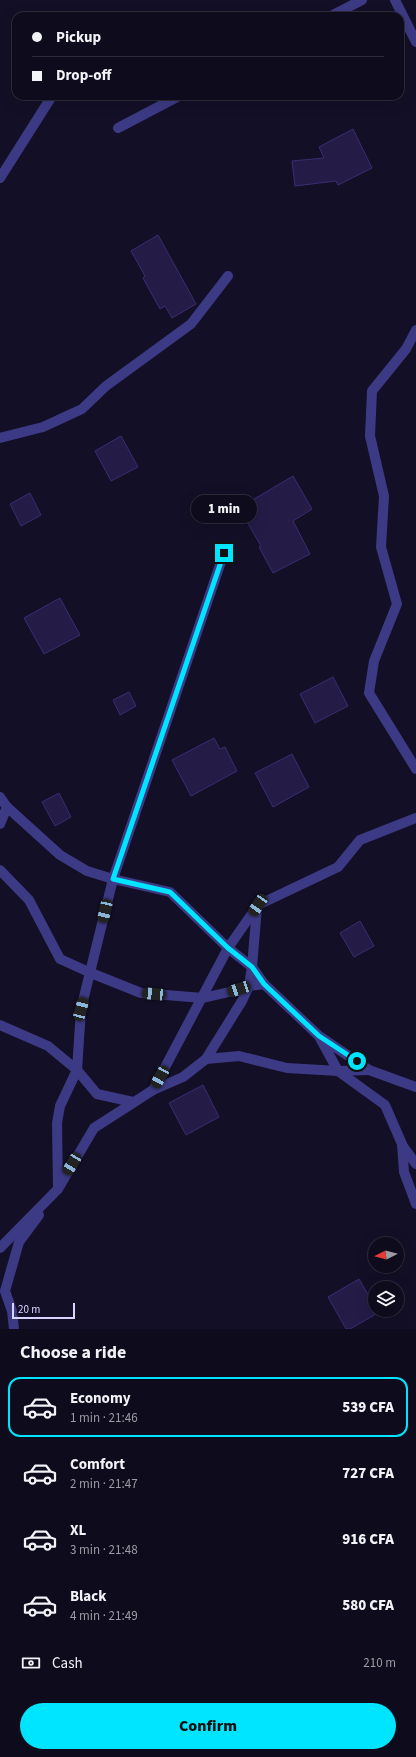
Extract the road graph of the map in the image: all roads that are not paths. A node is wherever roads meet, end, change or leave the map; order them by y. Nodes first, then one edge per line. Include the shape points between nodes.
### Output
1 (362, 0) edge
2 (395, 0) edge
3 (339, 12) edge
4 (401, 12) edge
5 (404, 18) edge
6 (416, 42) edge
7 (49, 100) edge
8 (171, 100) edge
9 (118, 128) dead end
10 (0, 178) edge
11 (228, 276) dead end
12 (416, 330) edge
13 (0, 438) edge
14 (224, 553) dead end
15 (416, 769) edge
16 (0, 798) edge
17 (7, 808) junction
18 (416, 818) edge
19 (0, 824) edge
20 (0, 870) edge
21 (113, 879) junction
22 (258, 905) junction
23 (228, 948) junction
24 (252, 967) junction
25 (91, 973) junction
26 (264, 984) junction
27 (249, 986) junction
28 (203, 998) junction
29 (0, 1024) edge
30 (319, 1036) junction
31 (206, 1059) junction
32 (77, 1070) junction
33 (369, 1070) junction
34 (338, 1071) junction
35 (416, 1087) edge
36 (153, 1090) junction
37 (133, 1102) junction
38 (402, 1144) junction
39 (416, 1164) edge
40 (58, 1189) junction
41 (416, 1204) edge
42 (0, 1248) edge
43 (14, 1329) edge

1 - 3 street
2 - 4 street
5 - 6 street
7 - 10 street
8 - 9 street
11 - 13 street via 191,324 106,386 82,409 43,427
12 - 15 street via 406,349 372,391 370,436 384,496 381,547 397,604 374,662 369,693
14 - 21 street
16 - 17 street
17 - 19 street
17 - 21 street via 60,855 87,871
18 - 22 street via 360,840 338,867
20 - 25 street via 29,900 60,959
21 - 23 street via 170,892
21 - 25 street
22 - 23 street
22 - 24 street
23 - 24 street
23 - 28 street
24 - 26 street
24 - 27 street
25 - 28 street via 141,993
25 - 32 street via 81,1009
26 - 27 street
26 - 30 street
27 - 28 street
27 - 31 street
28 - 36 street
29 - 32 street via 48,1046
30 - 33 street
30 - 34 street
31 - 34 street via 239,1056 287,1068
31 - 36 street via 183,1077
32 - 37 street via 97,1094
32 - 40 street via 60,1106 57,1123
33 - 34 street
33 - 35 street
34 - 38 street via 385,1105
36 - 37 street
37 - 40 street via 94,1128
38 - 39 street
38 - 41 street via 404,1172
40 - 42 street
40 - 43 street via 19,1242 4,1291 12,1311

